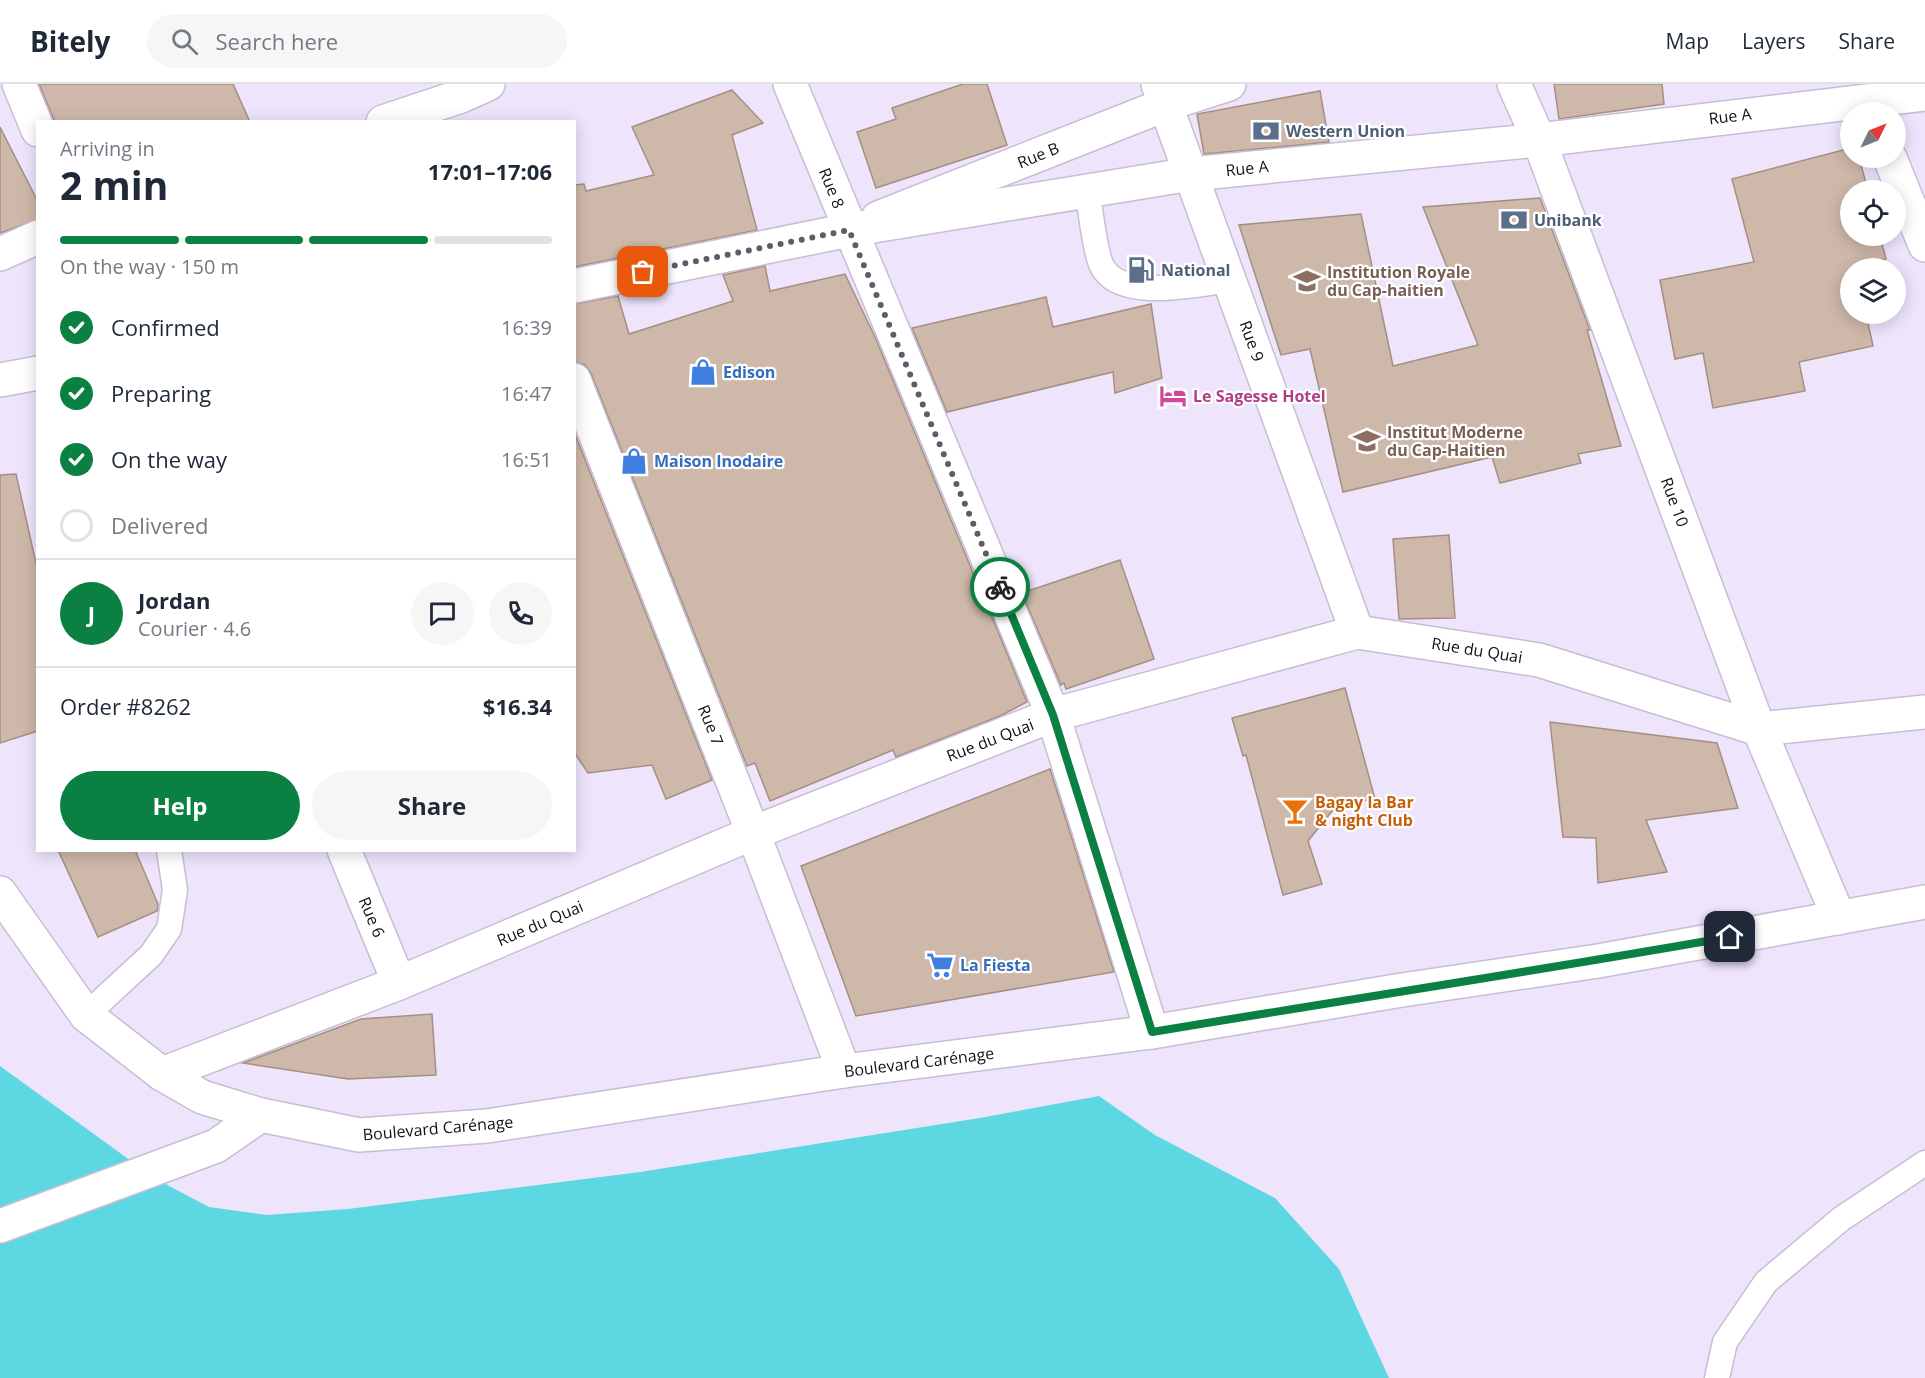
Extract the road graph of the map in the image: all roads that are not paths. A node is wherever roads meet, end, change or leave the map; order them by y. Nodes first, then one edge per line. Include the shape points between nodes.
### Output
1 (19, 84) edge
2 (790, 84) edge
3 (1230, 84) edge
4 (1514, 84) edge
5 (1163, 94) edge
6 (1925, 94) edge
7 (469, 96) edge
8 (1866, 99) edge
9 (390, 120) edge
10 (36, 125) edge
11 (1539, 140) junction
12 (1894, 168) edge
13 (1191, 174) junction
14 (1087, 191) junction
15 (849, 230) junction
16 (36, 238) edge
17 (1925, 245) edge
18 (0, 254) edge
19 (1230, 280) junction
20 (576, 286) edge
21 (36, 373) edge
22 (0, 380) edge
23 (576, 385) edge
24 (1357, 632) junction
25 (1925, 712) edge
26 (1053, 715) junction
27 (1760, 729) junction
28 (753, 832) junction
29 (169, 852) edge
30 (345, 852) edge
31 (0, 893) edge
32 (1925, 902) edge
33 (1839, 918) junction
34 (399, 983) junction
35 (86, 1015) junction
36 (1152, 1032) junction
37 (844, 1071) junction
38 (162, 1074) junction
39 (261, 1115) junction
40 (1925, 1163) edge
41 (0, 1226) edge
42 (1718, 1378) edge

1 - 10 street
2 - 15 street, Rue 8
3 - 5 street, Rue B
4 - 11 street, Rue 10
5 - 13 street, Rue 9
5 - 15 street, Rue B
6 - 8 street, Rue A
7 - 9 street
8 - 11 street, Rue A
11 - 13 street, Rue A
11 - 27 street, Rue 10
12 - 17 street
13 - 14 street, Rue A
13 - 19 street, Rue 9
14 - 15 street, Rue A
14 - 19 lane via 1101,265 1113,278 1131,287 1178,287
15 - 20 street, Rue A
15 - 26 street, Rue 8
16 - 18 street
19 - 24 street, Rue 9
21 - 22 street
23 - 28 street, Rue 7
24 - 26 street, Rue du Quai
24 - 27 street, Rue du Quai via 1539,660
25 - 27 street, Rue du Quai
26 - 28 street, Rue du Quai
26 - 36 street, Rue 8
27 - 33 street, Rue 10
28 - 34 street, Rue du Quai
28 - 37 street, Rue 7
29 - 35 lane via 175,890 169,928 151,955
30 - 34 street, Rue 6
31 - 35 street, Boulevard Carénage
32 - 33 street, Boulevard Carénage
33 - 36 street, Boulevard Carénage
34 - 38 street, Rue du Quai
35 - 38 street, Boulevard Carénage
36 - 37 street, Boulevard Carénage
37 - 39 street, Boulevard Carénage via 487,1126 358,1136
38 - 39 street, Boulevard Carénage via 202,1097
39 - 41 street via 216,1146
40 - 42 lane via 1840,1219 1766,1282 1725,1342

